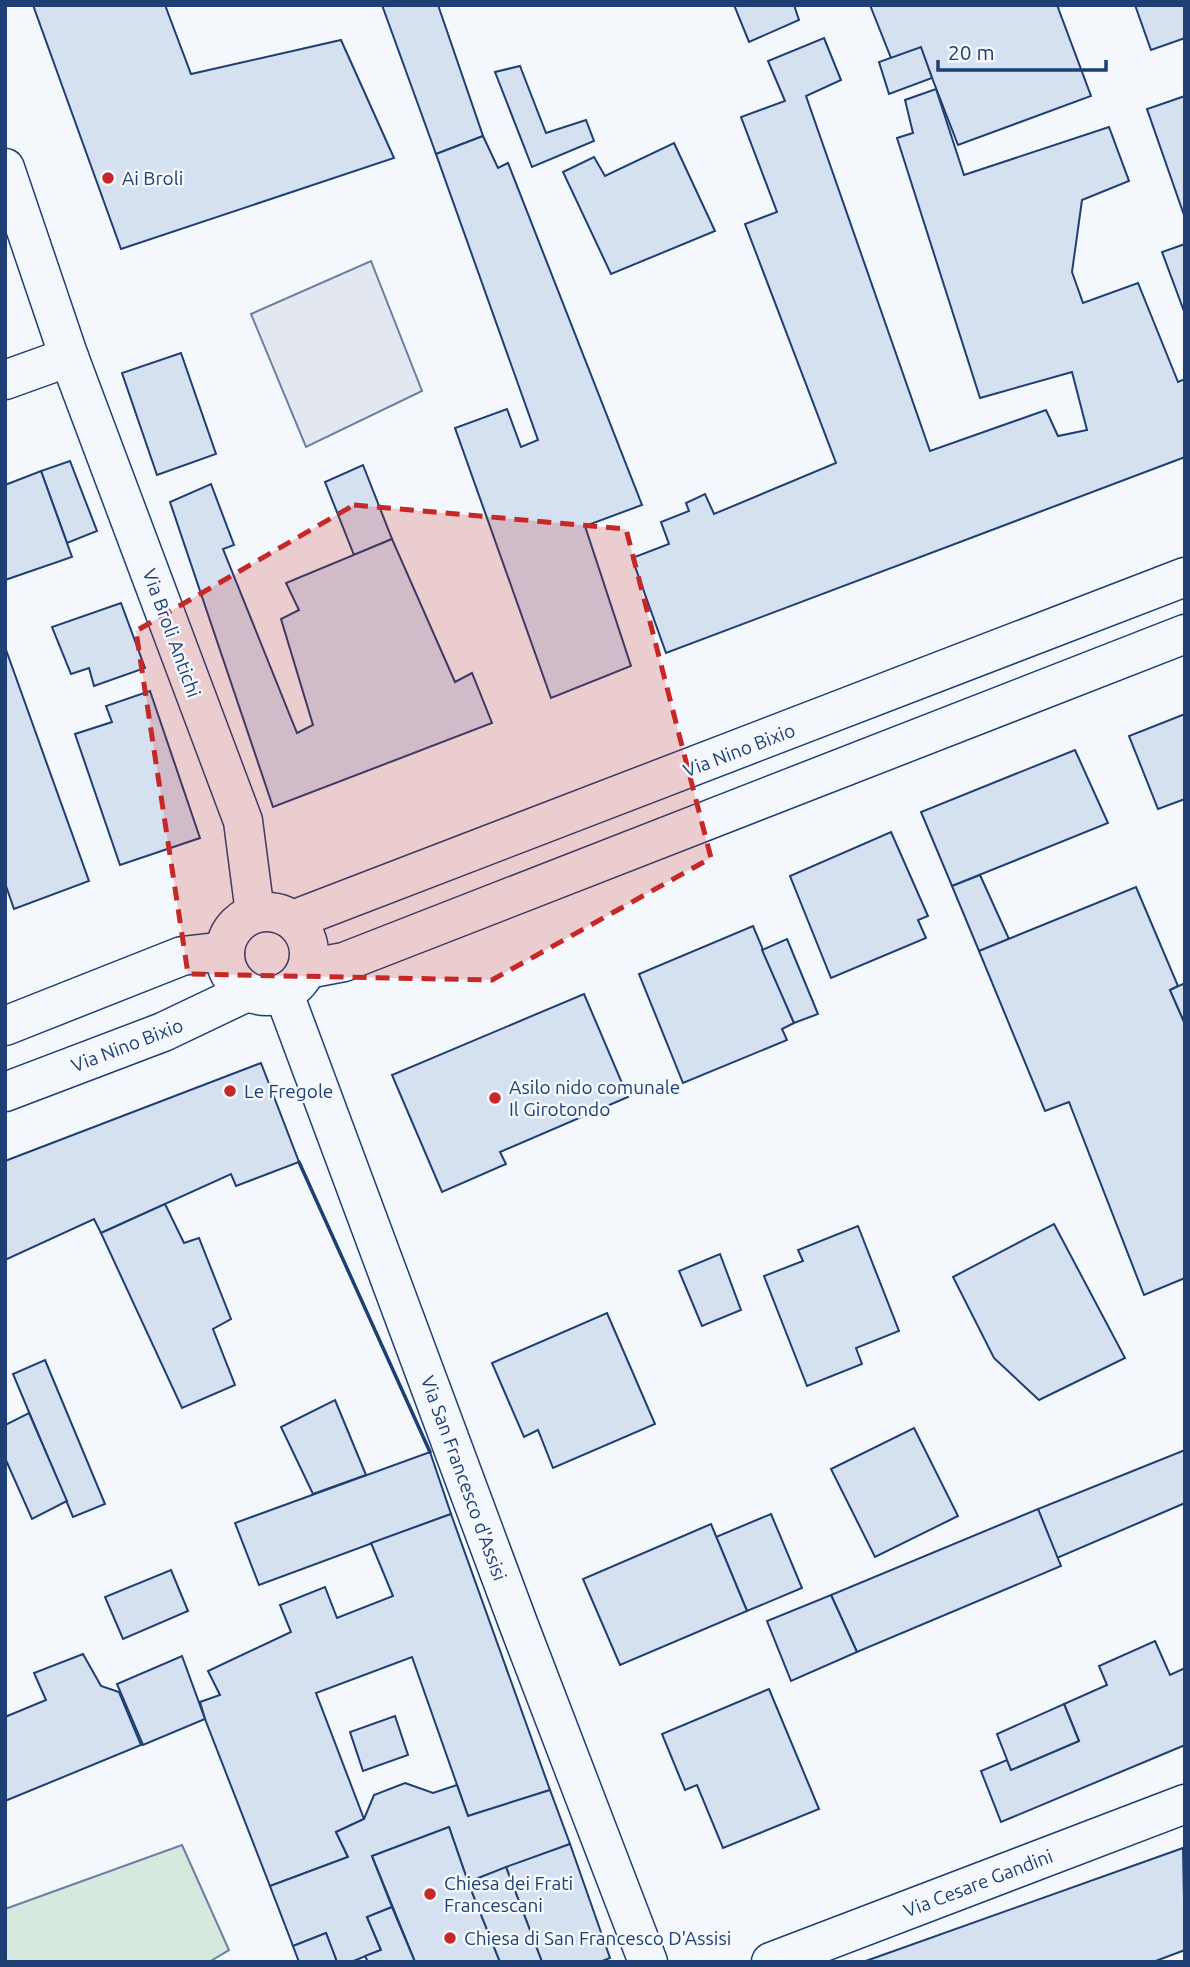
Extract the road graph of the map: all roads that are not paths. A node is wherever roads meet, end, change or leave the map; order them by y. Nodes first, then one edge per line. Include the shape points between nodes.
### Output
1 (5, 168) edge
2 (69, 357) junction
3 (5, 380) edge
4 (1185, 577) edge
5 (1185, 634) edge
6 (255, 913) junction
7 (293, 920) junction
8 (225, 951) junction
9 (279, 985) junction
10 (5, 1026) edge
11 (5, 1092) edge
12 (1185, 1804) edge
13 (648, 1962) edge
14 (771, 1962) edge

1 - 2 street, Via Broli Antichi
2 - 3 street
2 - 6 street, Via Broli Antichi via 243,821
4 - 7 street, Via Nino Bixio
5 - 9 street, Via Nino Bixio
6 - 7 street via 282,914
6 - 8 street via 234,927
7 - 9 street via 308,942
8 - 9 street via 230,974
8 - 10 street via 182,956
9 - 11 street, Via Nino Bixio
9 - 13 street, Via San Francesco d'Assisi
12 - 14 street, Via Cesare Gandini

